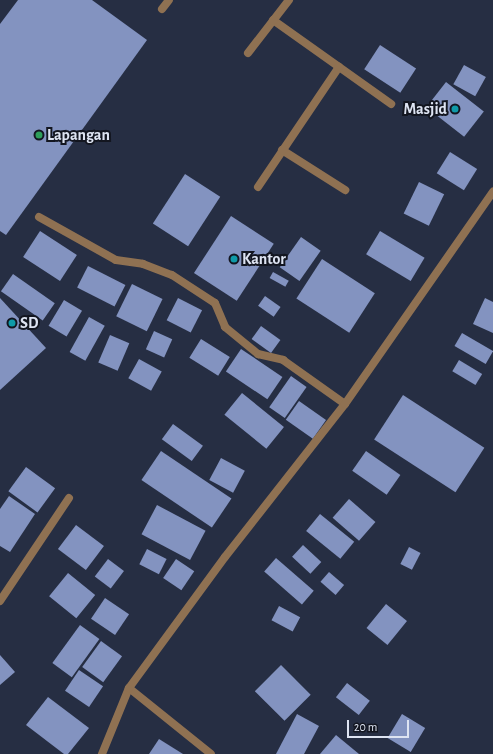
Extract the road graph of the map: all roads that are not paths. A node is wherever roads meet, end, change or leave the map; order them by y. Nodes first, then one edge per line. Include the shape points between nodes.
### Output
1 (169, 0) edge
2 (289, 0) edge
3 (162, 9) dead end
4 (273, 20) junction
5 (248, 53) dead end
6 (339, 67) junction
7 (391, 104) dead end
8 (282, 150) junction
9 (258, 187) dead end
10 (345, 190) dead end
11 (493, 192) edge
12 (39, 217) dead end
13 (345, 404) junction
14 (69, 498) dead end
15 (0, 601) edge
16 (129, 688) junction
17 (102, 754) edge
18 (211, 754) edge

1 - 3 street
2 - 4 street
4 - 5 street
4 - 6 street
6 - 7 street
6 - 8 street
8 - 9 street
8 - 10 street
11 - 13 street
12 - 13 street via 116,260 143,264 172,276 216,304 225,328 258,354 283,360
13 - 16 street via 226,557
14 - 15 street
16 - 17 street
16 - 18 street

